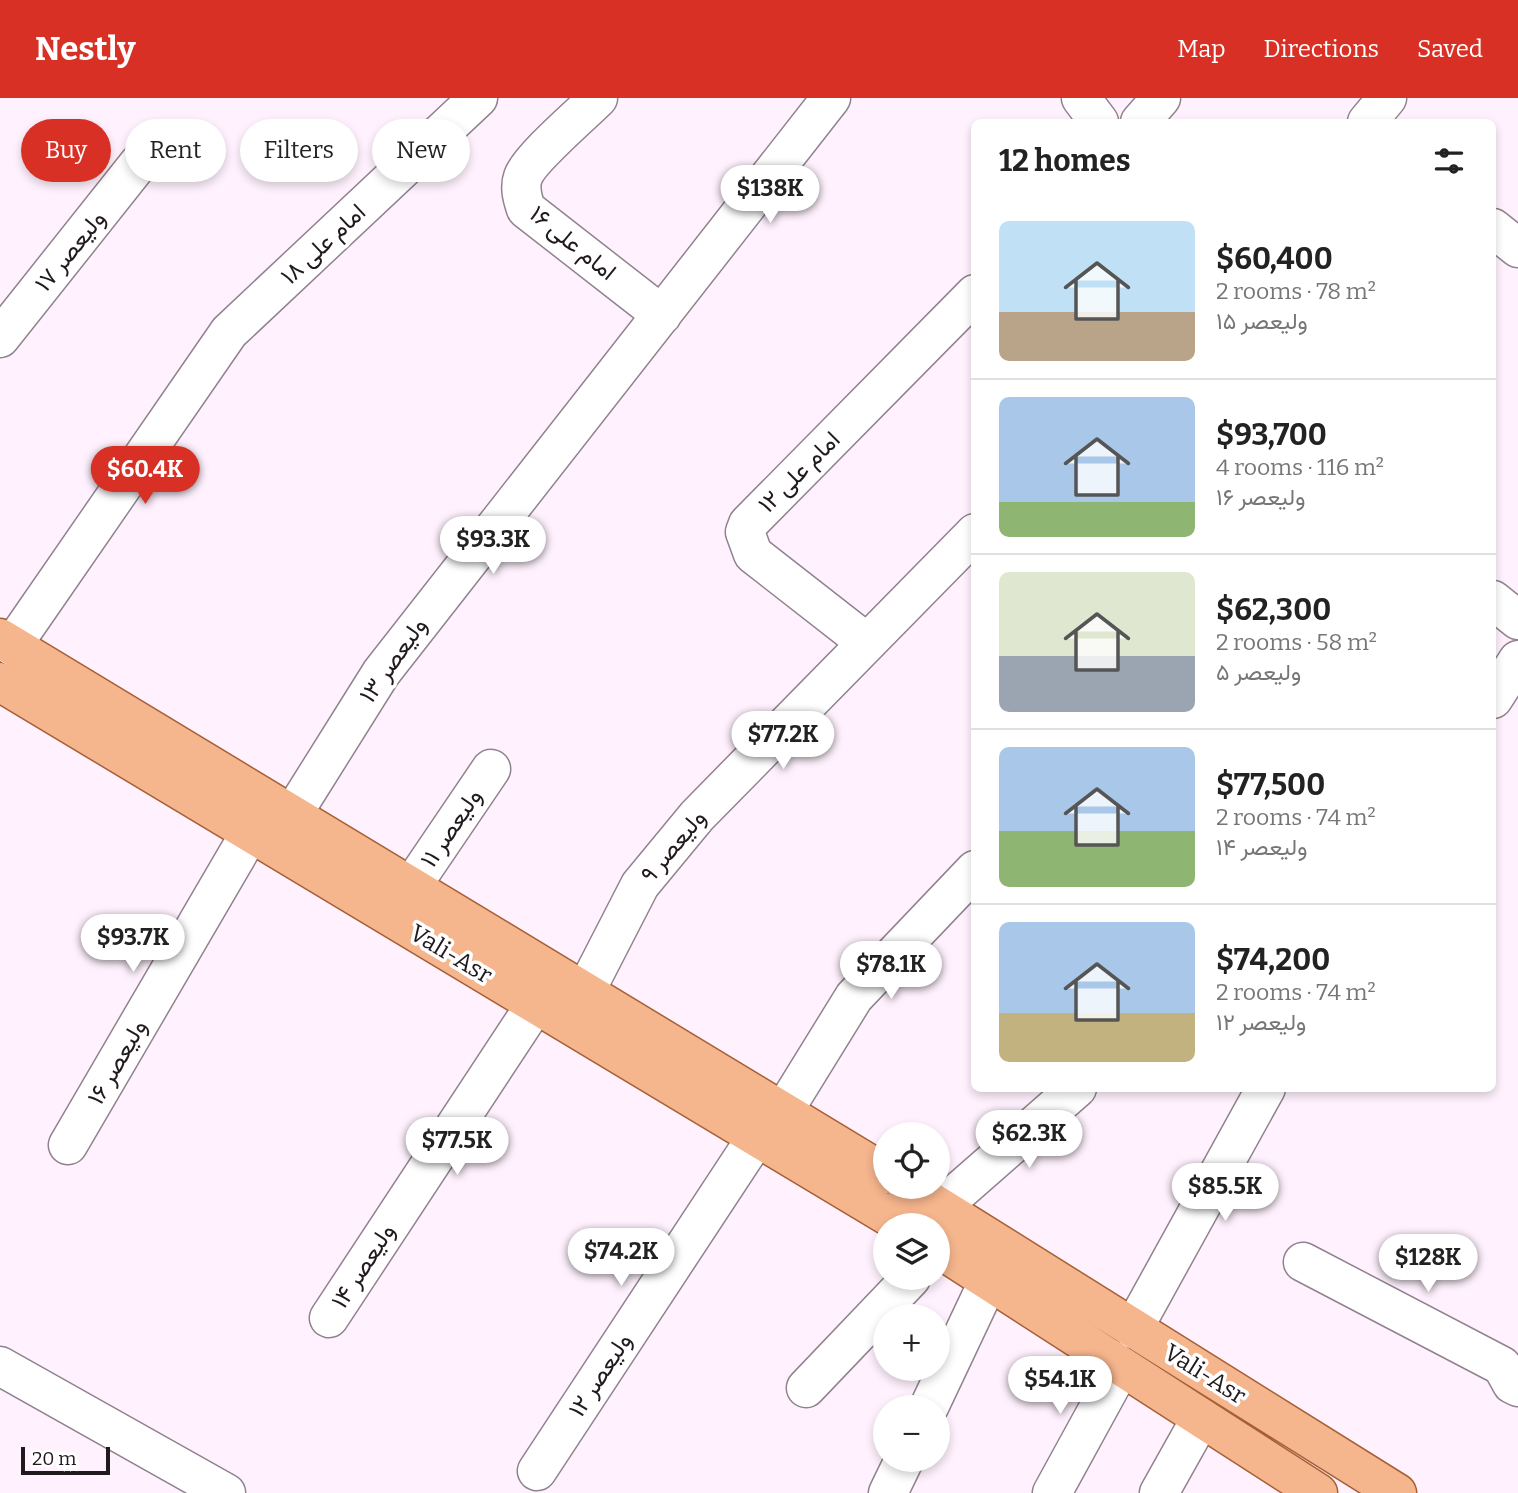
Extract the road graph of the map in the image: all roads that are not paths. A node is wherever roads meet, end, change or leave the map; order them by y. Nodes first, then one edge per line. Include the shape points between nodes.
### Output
1 (478, 98) edge
2 (598, 98) edge
3 (831, 98) edge
4 (1081, 98) edge
5 (1161, 98) edge
6 (1387, 98) edge
7 (1097, 119) edge
8 (1143, 119) edge
9 (1370, 119) edge
10 (125, 181) edge
11 (1496, 230) edge
12 (1518, 248) edge
13 (971, 298) edge
14 (662, 315) junction
15 (0, 338) edge
16 (971, 542) edge
17 (6, 642) edge
18 (867, 643) junction
19 (1518, 660) edge
20 (0, 682) edge
21 (1496, 694) edge
22 (491, 769) dead end
23 (292, 815) junction
24 (250, 833) junction
25 (971, 874) edge
26 (411, 887) junction
27 (585, 992) junction
28 (535, 1005) junction
29 (1073, 1092) edge
30 (1264, 1092) edge
31 (769, 1125) junction
32 (68, 1145) dead end
33 (873, 1169) edge
34 (919, 1199) edge
35 (887, 1213) edge
36 (932, 1213) edge
37 (938, 1213) edge
38 (950, 1225) edge
39 (950, 1256) edge
40 (1303, 1262) dead end
41 (988, 1282) junction
42 (900, 1290) edge
43 (329, 1318) dead end
44 (1133, 1329) junction
45 (0, 1366) edge
46 (1121, 1367) junction
47 (1518, 1387) edge
48 (806, 1388) dead end
49 (935, 1395) edge
50 (1201, 1418) junction
51 (537, 1471) dead end
52 (898, 1472) edge
53 (175, 1479) edge
54 (226, 1493) edge
55 (888, 1493) edge
56 (1052, 1493) edge
57 (1159, 1493) edge
58 (1318, 1493) edge
59 (1397, 1493) edge

1 - 17 street, امام علی ۱۸ via 229,332
2 - 14 street, امام علی ۱۶ via 532,163 523,177 521,196 526,209
3 - 14 street, ولیعصر ۱۳
4 - 7 street
5 - 8 street
6 - 9 street
10 - 15 street, ولیعصر ۱۷
11 - 12 street
13 - 18 street, امام علی ۱۲ via 745,532 753,554
14 - 23 street, ولیعصر ۱۳ via 381,673
16 - 18 street, ولیعصر ۹
17 - 23 main road, Vali-Asr
18 - 27 street, ولیعصر ۹ via 697,817 640,885
19 - 21 street
20 - 24 main road, Vali-Asr
22 - 26 street, ولیعصر ۱۱
23 - 26 main road, Vali-Asr
24 - 28 main road, Vali-Asr
24 - 32 street, ولیعصر ۱۶
25 - 31 street, ولیعصر ۱۲ via 854,997
26 - 27 main road, Vali-Asr
27 - 31 main road, Vali-Asr
28 - 31 main road, Vali-Asr
28 - 43 street, ولیعصر ۱۴
29 - 37 street
30 - 44 street
31 - 33 main road, Vali-Asr
31 - 35 main road, Vali-Asr
31 - 51 street, ولیعصر ۱۲
34 - 36 main road, Vali-Asr
38 - 44 main road, Vali-Asr
39 - 41 main road, Vali-Asr
40 - 47 street via 1502,1366 1511,1384
41 - 46 main road, Vali-Asr
41 - 49 street
42 - 48 street
44 - 59 main road, Vali-Asr
45 - 53 street
46 - 50 main road, Vali-Asr
46 - 56 street
50 - 57 street
50 - 58 main road, Vali-Asr
52 - 55 street
53 - 54 street

